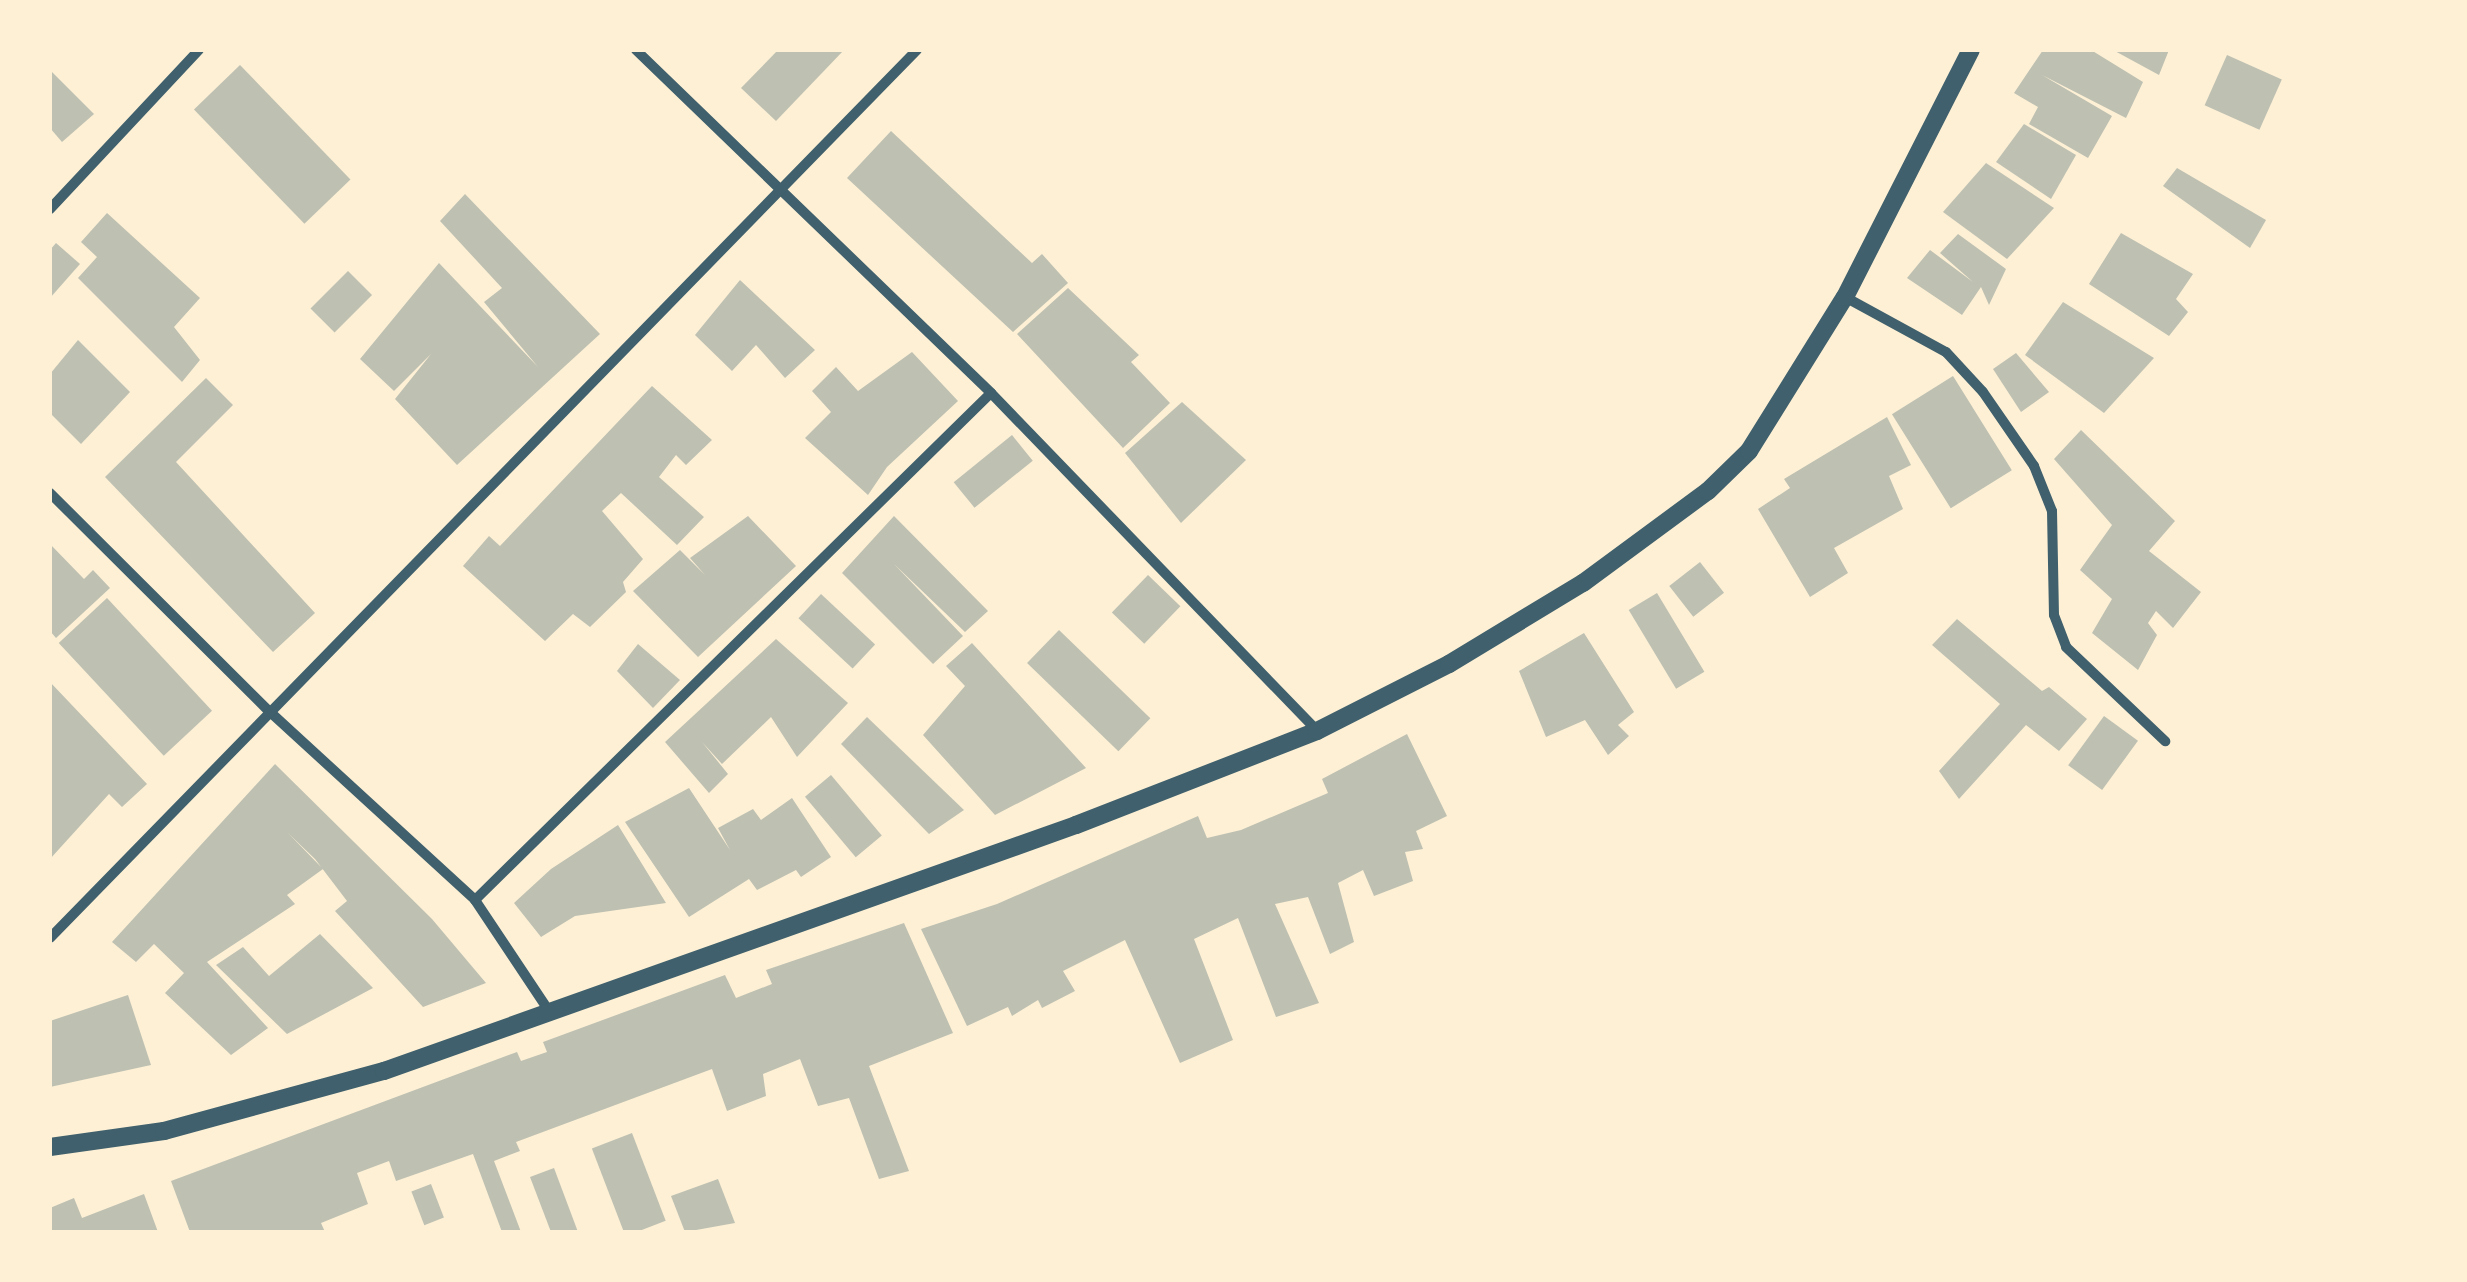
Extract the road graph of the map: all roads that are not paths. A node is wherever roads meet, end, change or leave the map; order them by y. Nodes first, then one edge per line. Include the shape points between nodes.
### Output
1 (198, 50) edge
2 (636, 50) edge
3 (917, 50) edge
4 (1971, 50) edge
5 (781, 188) junction
6 (50, 209) edge
7 (1846, 297) junction
8 (992, 392) junction
9 (50, 494) edge
10 (269, 711) junction
11 (1317, 731) junction
12 (2165, 741) dead end
13 (475, 900) junction
14 (50, 938) edge
15 (549, 1011) junction
16 (50, 1147) edge

1 - 6 street
2 - 5 street
3 - 5 street
4 - 7 street
5 - 8 street
5 - 10 street
7 - 11 street via 1786,401 1708,491 1583,583 1449,664
7 - 12 street via 1946,352 1983,392 2034,466 2052,511 2054,616 2066,647
8 - 11 street
8 - 13 street
9 - 10 street
10 - 13 street
10 - 14 street
11 - 15 street via 1076,825
13 - 15 street
15 - 16 street via 266,1107 164,1131

